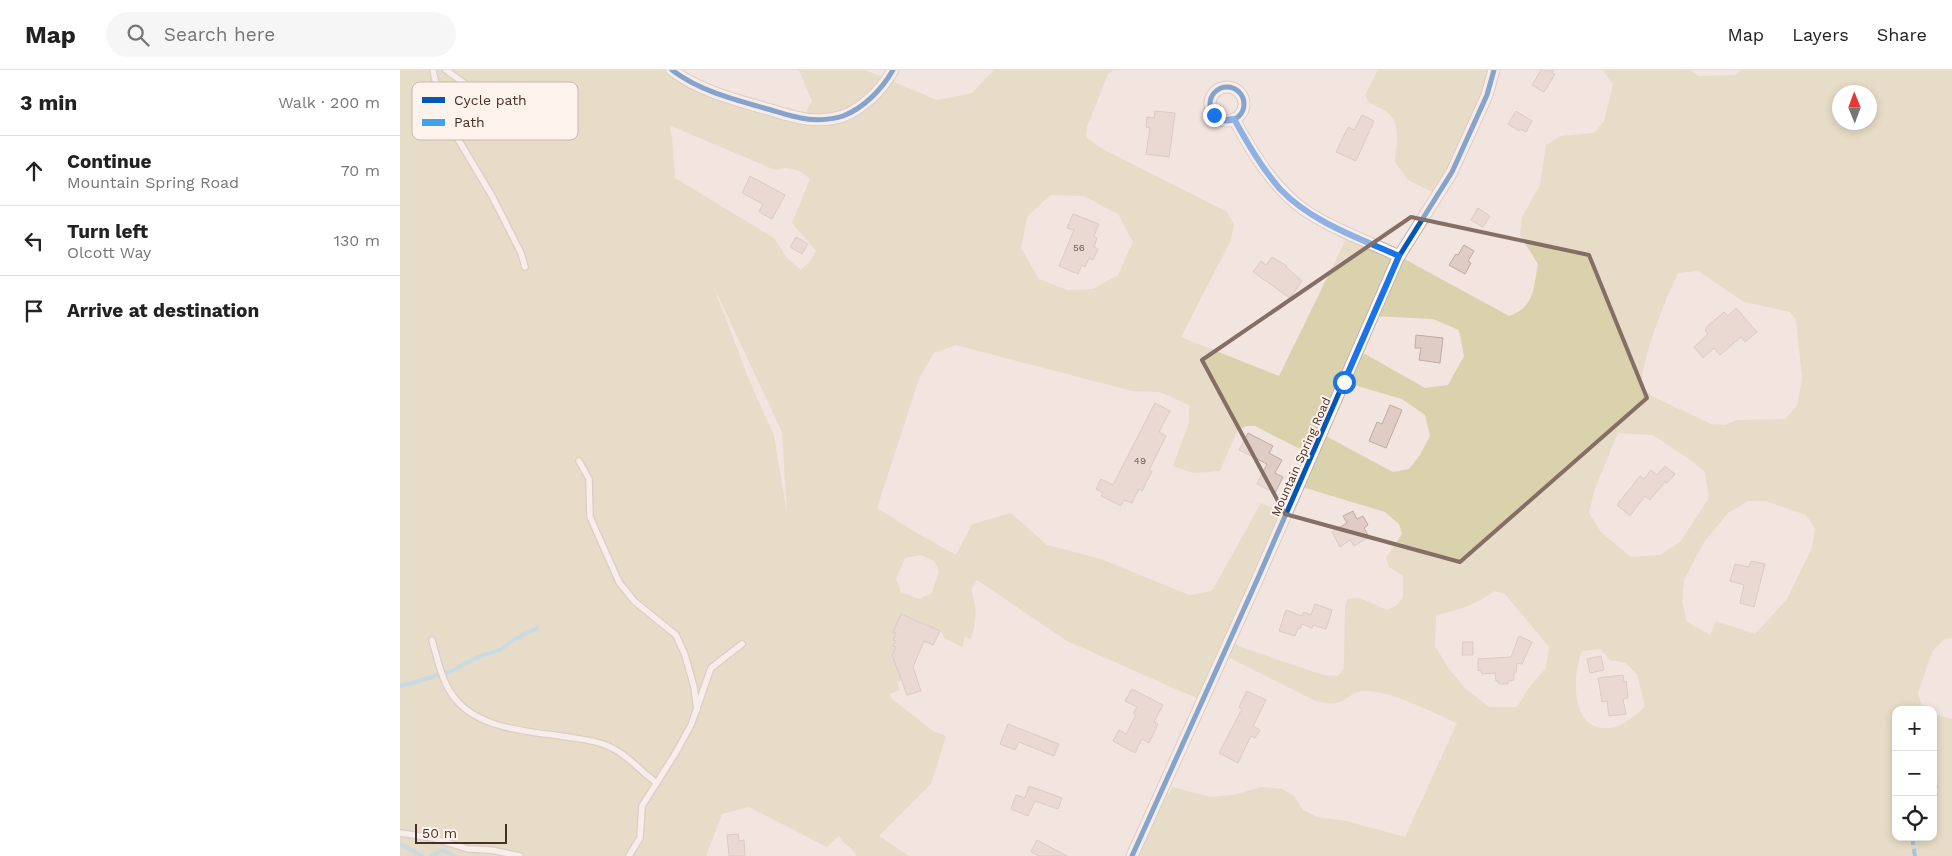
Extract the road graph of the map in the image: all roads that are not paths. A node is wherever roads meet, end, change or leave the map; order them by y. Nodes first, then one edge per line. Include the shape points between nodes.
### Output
1 (446, 70) edge
2 (672, 70) edge
3 (893, 70) edge
4 (1494, 70) edge
5 (463, 82) edge
6 (1234, 119) dead end
7 (459, 140) edge
8 (1399, 256) junction
9 (525, 267) dead end
10 (579, 461) dead end
11 (432, 640) dead end
12 (742, 644) dead end
13 (697, 710) junction
14 (657, 783) junction
15 (400, 833) edge
16 (520, 856) edge
17 (629, 856) edge
18 (1132, 856) edge

1 - 5 lane
2 - 3 street via 695,85 802,119 842,116 858,108 873,96
4 - 8 street, Mountain Spring Road via 1488,95 1452,172
6 - 8 street via 1252,153 1281,190 1336,228
7 - 9 lane via 492,196
8 - 18 street, Mountain Spring Road via 1265,564
10 - 13 lane via 589,479 590,517 619,582 634,601 676,635 694,686
11 - 14 lane via 450,692 468,711 484,720 515,729 612,747
12 - 13 lane via 711,668
13 - 14 lane via 678,750
14 - 17 lane via 642,806 640,838
15 - 16 lane via 433,838 468,849

